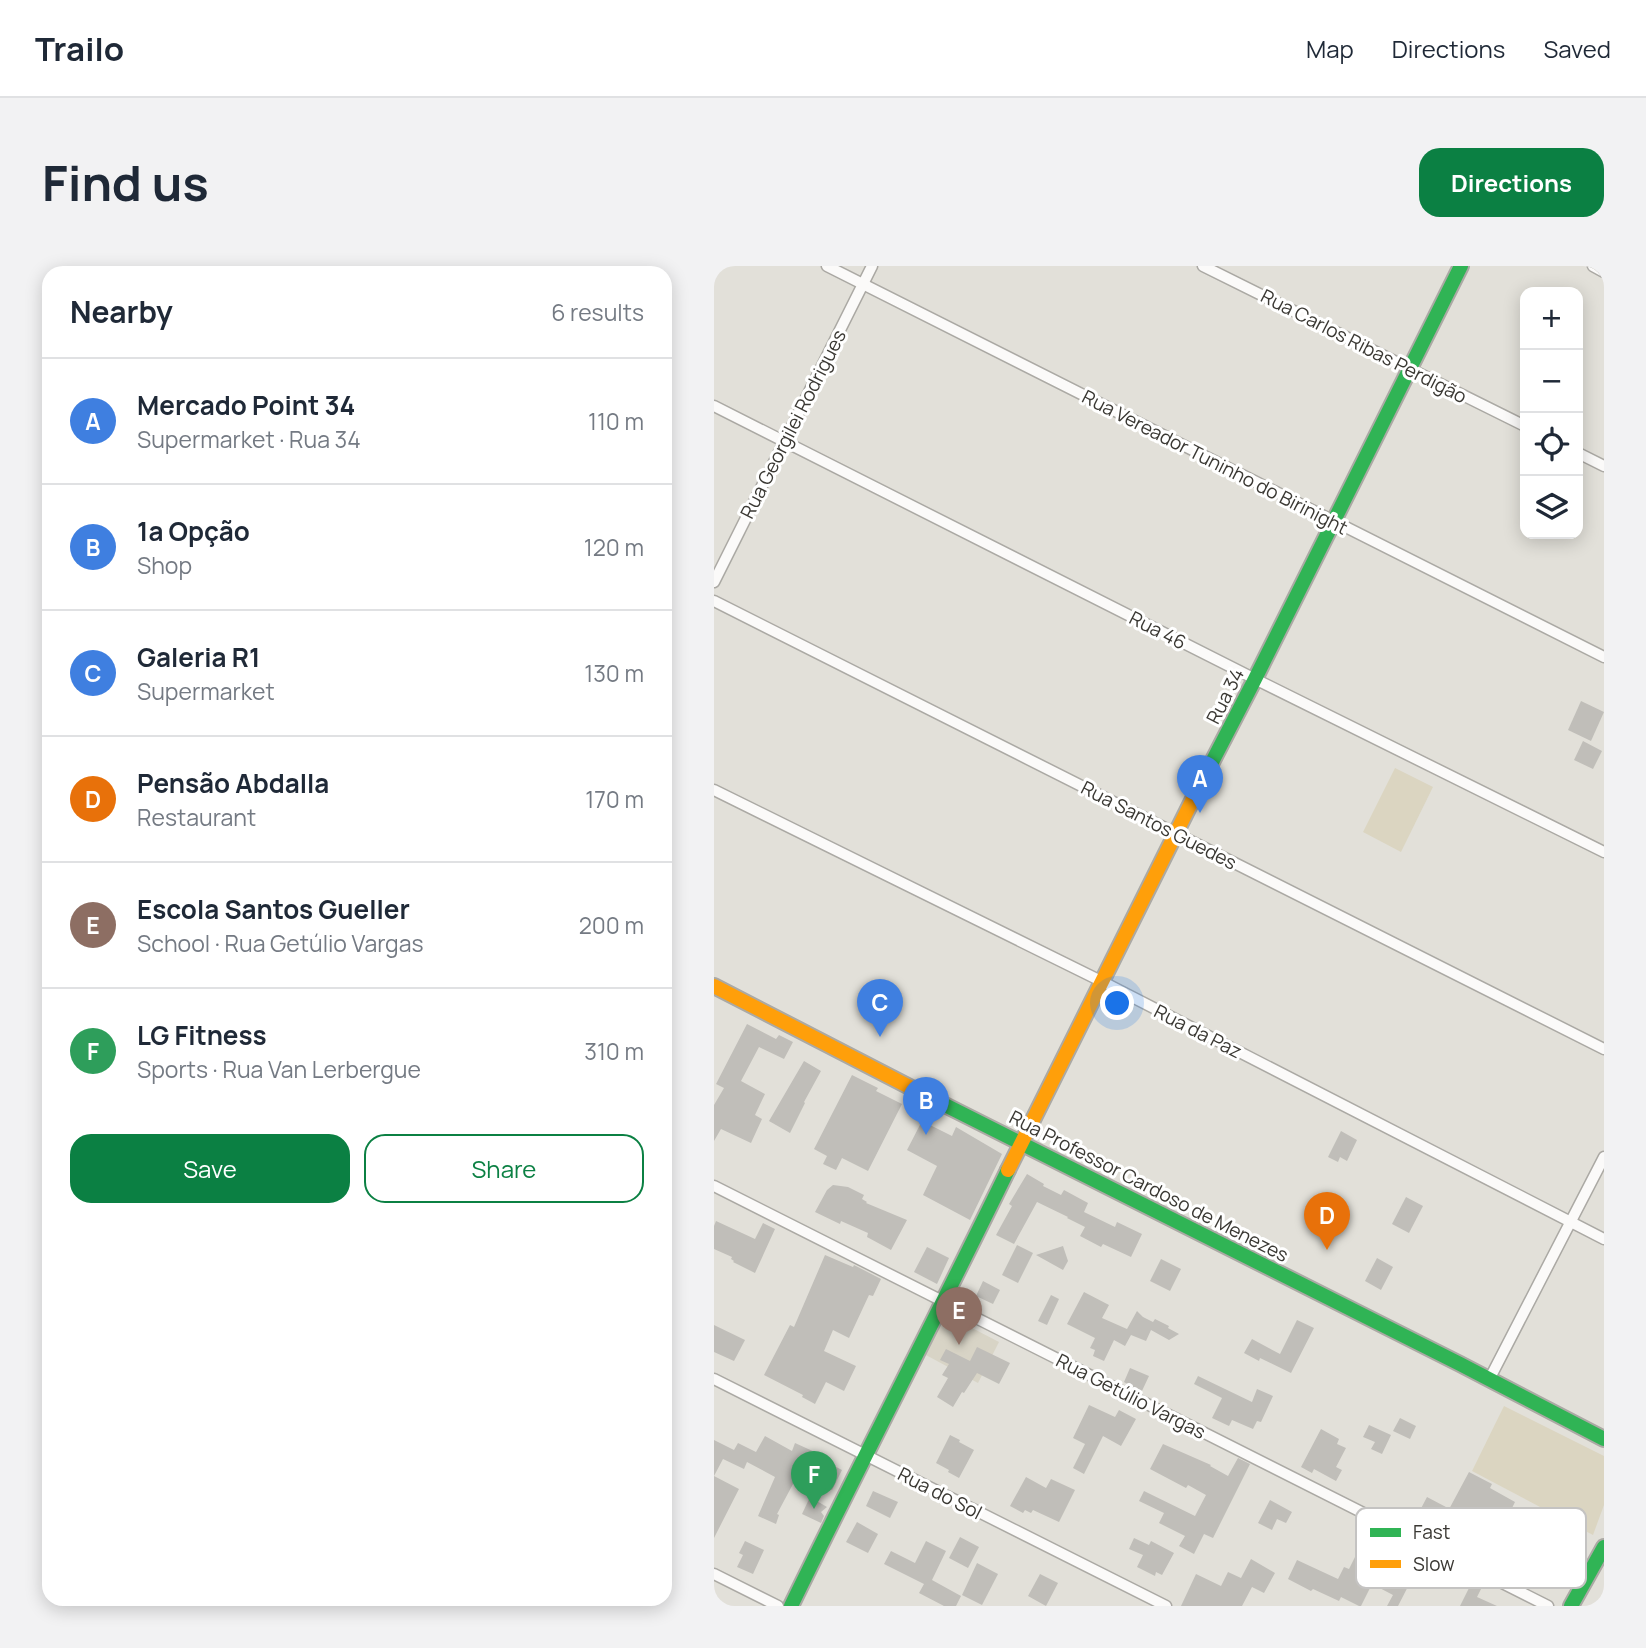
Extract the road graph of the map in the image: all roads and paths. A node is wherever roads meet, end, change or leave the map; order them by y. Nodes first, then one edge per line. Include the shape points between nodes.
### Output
1 (827, 266) edge
2 (872, 266) edge
3 (1203, 266) edge
4 (1461, 266) edge
5 (1593, 266) edge
6 (1604, 272) edge
7 (863, 284) junction
8 (1409, 369) junction
9 (714, 406) edge
10 (1520, 424) edge
11 (784, 442) junction
12 (1583, 456) edge
13 (1604, 466) edge
14 (1332, 521) junction
15 (714, 582) edge
16 (714, 601) edge
17 (1604, 657) edge
18 (1255, 679) junction
19 (714, 790) edge
20 (1176, 833) junction
21 (1604, 852) edge
22 (1102, 982) junction
23 (714, 986) edge
24 (1604, 1049) edge
25 (1021, 1144) junction
26 (1604, 1157) edge
27 (714, 1186) edge
28 (1570, 1222) junction
29 (1604, 1239) edge
30 (944, 1302) junction
31 (1490, 1378) junction
32 (714, 1379) edge
33 (1604, 1439) edge
34 (865, 1455) junction
35 (1356, 1509) edge
36 (1604, 1547) edge
37 (714, 1574) edge
38 (1586, 1579) edge
39 (1512, 1588) edge
40 (1581, 1588) edge
41 (778, 1606) edge
42 (791, 1606) edge
43 (1166, 1606) edge
44 (1548, 1606) edge
45 (1571, 1606) edge

1 - 7 street, Rua Vereador Tuninho do Birinight
2 - 7 street, Rua Georgilei Rodrigues
3 - 8 street, Rua Carlos Ribas Perdigão
4 - 8 street, Rua 34
5 - 6 street
7 - 11 street, Rua Georgilei Rodrigues
7 - 14 street, Rua Vereador Tuninho do Birinight
8 - 10 street, Rua Carlos Ribas Perdigão
8 - 14 street, Rua 34
9 - 11 street, Rua 46
11 - 15 street, Rua Georgilei Rodrigues
11 - 18 street, Rua 46
12 - 13 street
14 - 17 street, Rua Vereador Tuninho do Birinight
14 - 18 street, Rua 34
16 - 20 street, Rua Santos Guedes
18 - 20 street, Rua 34
18 - 21 street, Rua 46
19 - 22 street, Rua da Paz
20 - 22 street, Rua 34
20 - 24 street, Rua Santos Guedes
22 - 25 street, Rua 34
22 - 28 street, Rua da Paz
23 - 25 street, Rua Professor Cardoso de Menezes
25 - 30 street, Rua 34
25 - 31 street, Rua Professor Cardoso de Menezes
26 - 28 street
27 - 30 street, Rua Getúlio Vargas
28 - 29 street, Rua da Paz
28 - 31 street
30 - 34 street, Rua 34
30 - 35 street, Rua Getúlio Vargas
31 - 33 street, Rua Professor Cardoso de Menezes
32 - 34 street, Rua do Sol
34 - 42 street, Rua 34
34 - 43 street, Rua do Sol
36 - 38 street
37 - 41 street
39 - 44 street, Rua Getúlio Vargas
40 - 45 street

